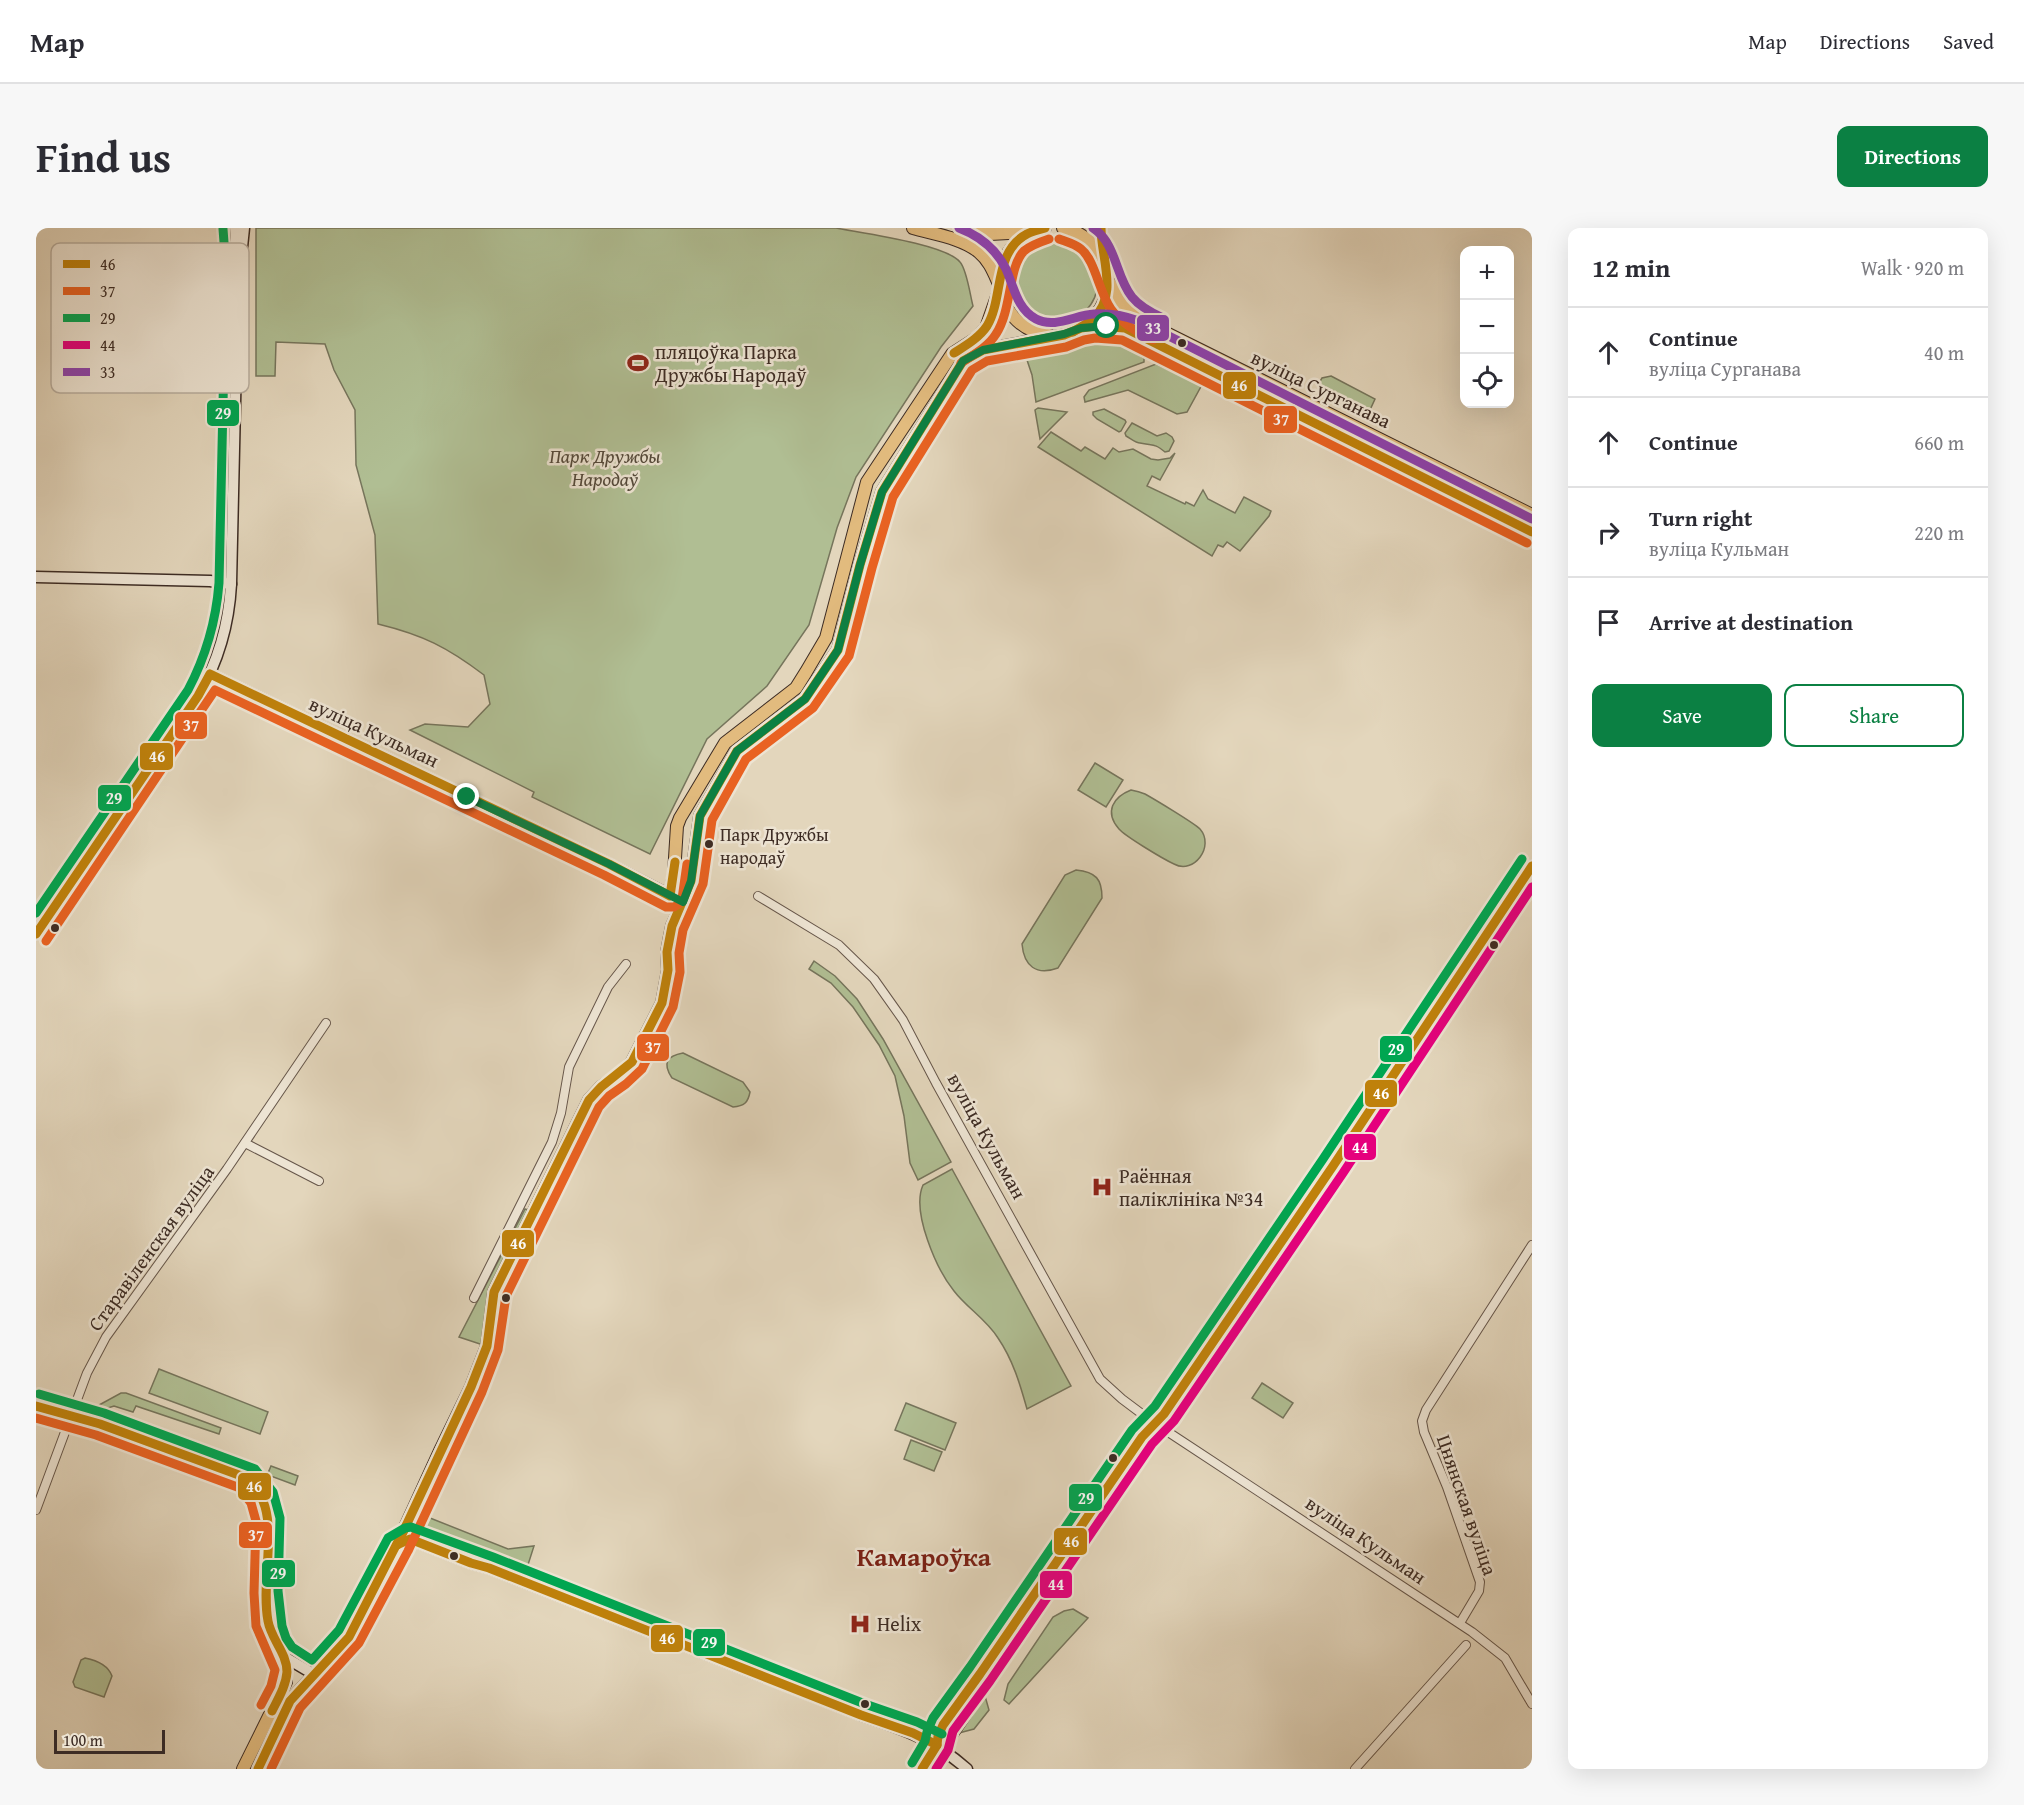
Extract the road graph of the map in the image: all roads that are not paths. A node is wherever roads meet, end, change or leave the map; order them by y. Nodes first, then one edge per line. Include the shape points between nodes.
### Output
1 (235, 228) edge
2 (244, 228) edge
3 (913, 228) edge
4 (962, 228) edge
5 (1063, 228) edge
6 (1101, 228) edge
7 (1039, 230) edge
8 (236, 243) edge
9 (242, 243) edge
10 (1103, 258) junction
11 (1108, 280) junction
12 (1000, 287) junction
13 (1081, 328) junction
14 (1064, 334) junction
15 (235, 393) edge
16 (1532, 515) edge
17 (1532, 532) edge
18 (36, 577) edge
19 (231, 584) junction
20 (210, 674) junction
21 (1532, 866) edge
22 (670, 896) junction
23 (758, 896) dead end
24 (683, 902) junction
25 (36, 934) edge
26 (626, 964) dead end
27 (326, 1023) dead end
28 (245, 1143) junction
29 (318, 1181) dead end
30 (1532, 1245) edge
31 (474, 1298) dead end
32 (36, 1406) edge
33 (72, 1416) junction
34 (1156, 1424) junction
35 (36, 1510) edge
36 (407, 1524) junction
37 (397, 1545) junction
38 (489, 1568) junction
39 (1460, 1623) junction
40 (1466, 1645) dead end
41 (283, 1656) junction
42 (315, 1675) junction
43 (286, 1682) joint
44 (1532, 1704) edge
45 (937, 1745) junction
46 (243, 1769) edge
47 (258, 1769) edge
48 (922, 1769) edge
49 (967, 1769) edge
50 (1354, 1769) edge

1 - 8 main road
2 - 9 main road
3 - 12 main road via 980,253
4 - 7 main road via 990,234
5 - 10 main road via 1085,237
6 - 10 main road
7 - 12 main road via 1019,240 1006,256
10 - 11 main road
11 - 13 main road via 1101,309
11 - 16 main road, вуліца Сурганава via 1121,302 1142,321
12 - 14 main road via 1008,310 1019,323 1042,334
12 - 22 main road via 986,328 952,354 867,483 826,638 806,672 796,688 725,743 680,818
13 - 14 main road
13 - 17 main road, вуліца Сурганава via 1107,326 1135,332
14 - 24 main road via 983,350 963,361 882,492 838,650 805,699 737,751 700,816 691,881
15 - 19 main road
18 - 19 main road
19 - 20 main road via 226,625
20 - 22 main road, вуліца Кульман
20 - 25 main road
21 - 34 main road
22 - 24 main road, вуліца Кульман
23 - 34 street, вуліца Кульман via 839,945 874,979 903,1020 1100,1379
24 - 36 main road via 672,926 662,1003 632,1062 589,1100 523,1232 494,1292 487,1346 471,1387
26 - 31 street via 608,987 569,1067 556,1130
27 - 28 street, Старавіленская вуліца
28 - 29 street
28 - 33 street, Старавіленская вуліца via 106,1336 87,1373
30 - 39 street, Цнянская вуліца via 1422,1421 1480,1582 1479,1592
32 - 33 main road
33 - 35 street, Старавіленская вуліца
33 - 41 main road via 248,1478 266,1505 267,1615 272,1640
34 - 39 street, вуліца Кульман
34 - 45 main road via 1150,1443 949,1738
36 - 37 main road
36 - 38 main road via 412,1533
37 - 38 main road via 410,1539
37 - 42 main road via 349,1637
38 - 45 main road
39 - 44 street, вуліца Кульман via 1505,1658
40 - 50 street
41 - 42 main road
41 - 43 main road
42 - 47 main road via 290,1701
43 - 46 main road
45 - 48 main road
45 - 49 main road

